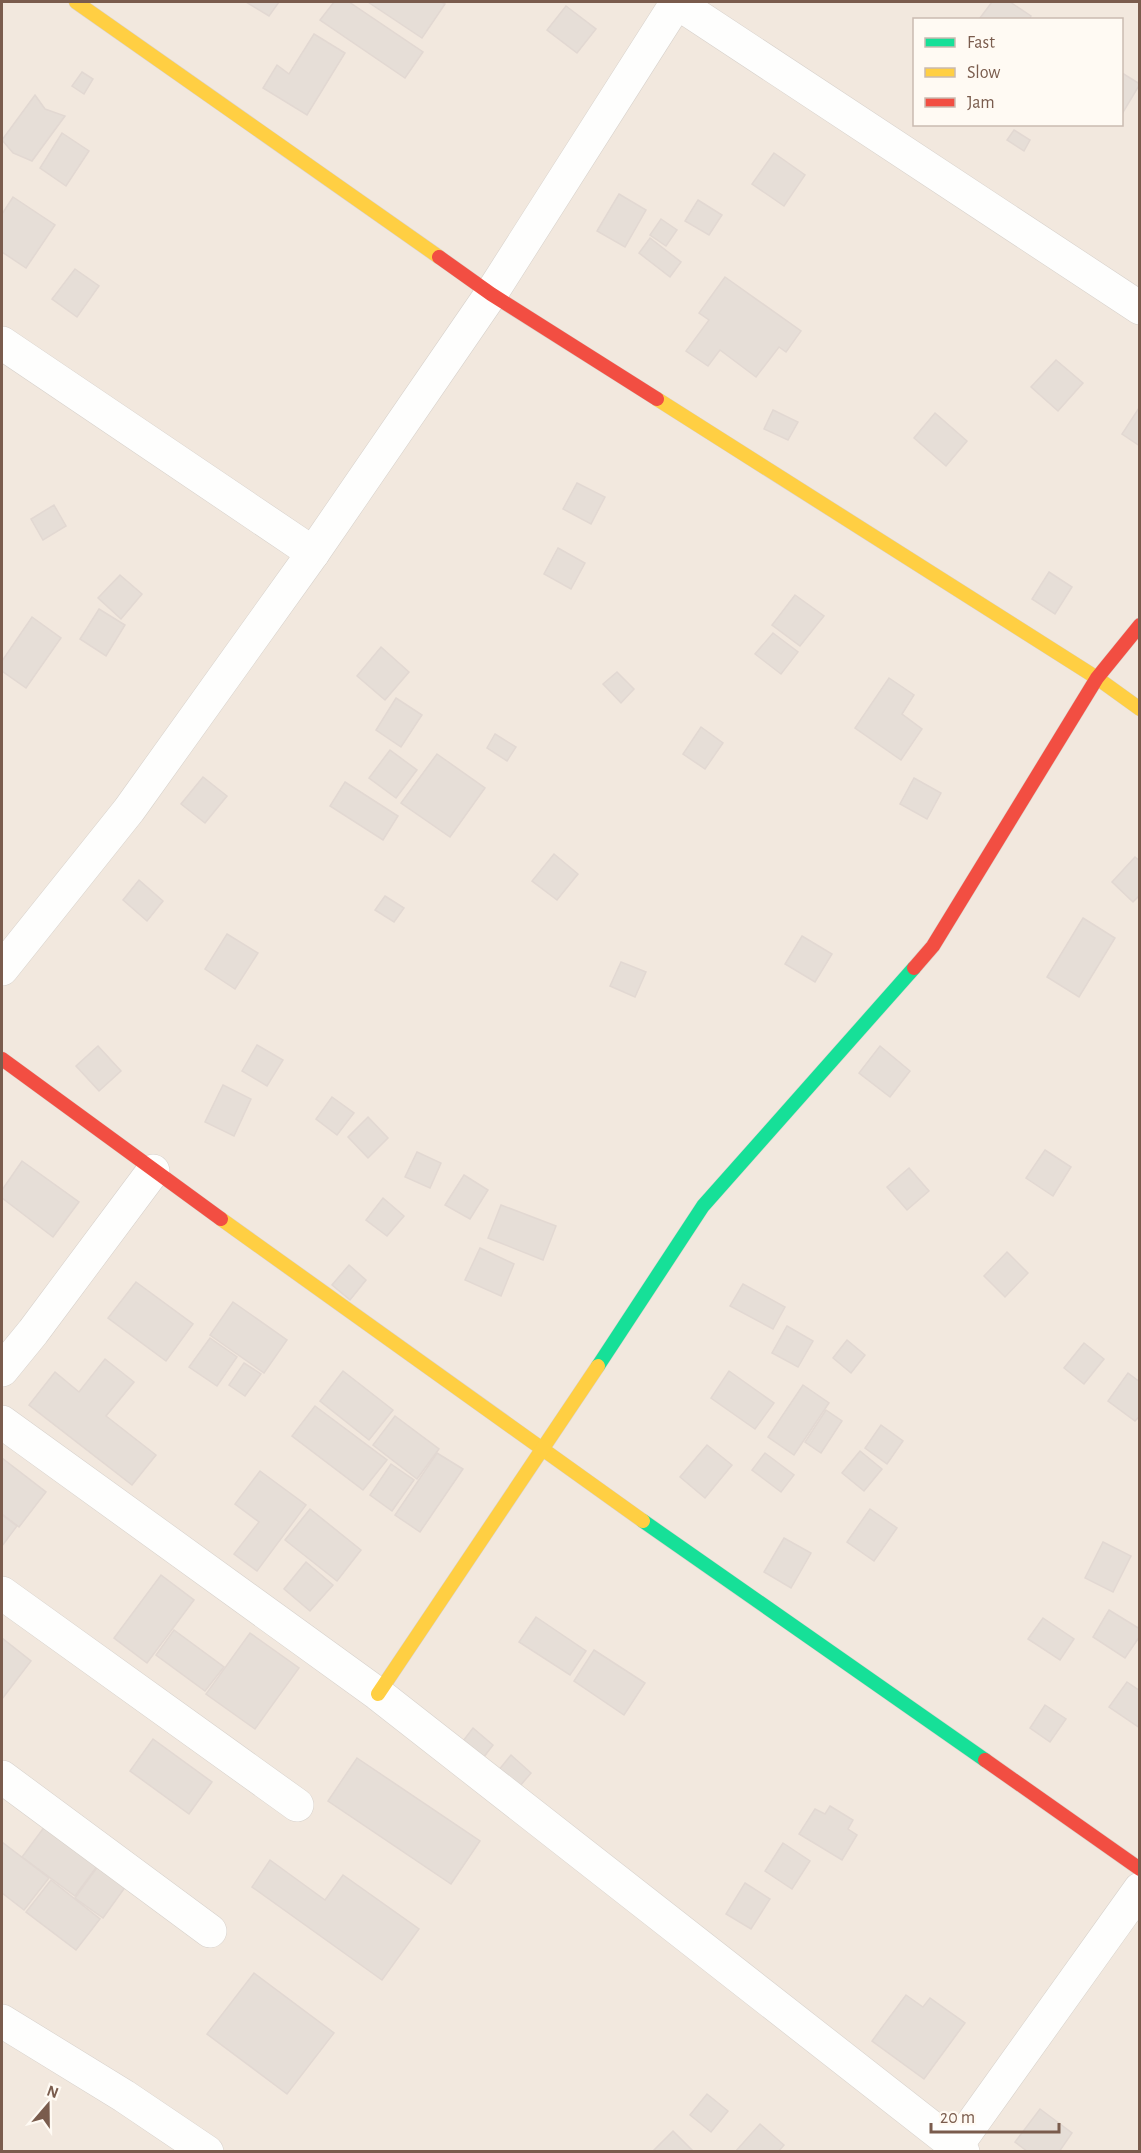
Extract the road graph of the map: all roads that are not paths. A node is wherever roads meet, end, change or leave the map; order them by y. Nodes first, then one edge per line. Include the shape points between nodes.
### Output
1 (76, 2) edge
2 (676, 2) edge
3 (491, 294) junction
4 (1140, 308) edge
5 (2, 344) edge
6 (314, 553) junction
7 (1140, 625) edge
8 (1097, 678) junction
9 (1140, 709) edge
10 (2, 969) edge
11 (2, 1059) edge
12 (153, 1171) junction
13 (2, 1370) edge
14 (2, 1422) edge
15 (543, 1450) junction
16 (2, 1593) edge
17 (378, 1694) junction
18 (2, 1777) edge
19 (297, 1805) dead end
20 (1140, 1869) edge
21 (1140, 1889) edge
22 (210, 1931) dead end
23 (2, 2021) edge
24 (957, 2150) edge
25 (207, 2151) edge

1 - 3 street
2 - 3 street
2 - 4 street
3 - 6 street
3 - 8 street
5 - 6 street
6 - 10 street via 129,810
7 - 8 street
8 - 9 street
8 - 15 street via 933,946 703,1206
11 - 12 street
12 - 13 street
12 - 15 street
14 - 17 street
15 - 17 street
15 - 20 street
16 - 19 street
17 - 24 street
18 - 22 street
21 - 24 street
23 - 25 street

